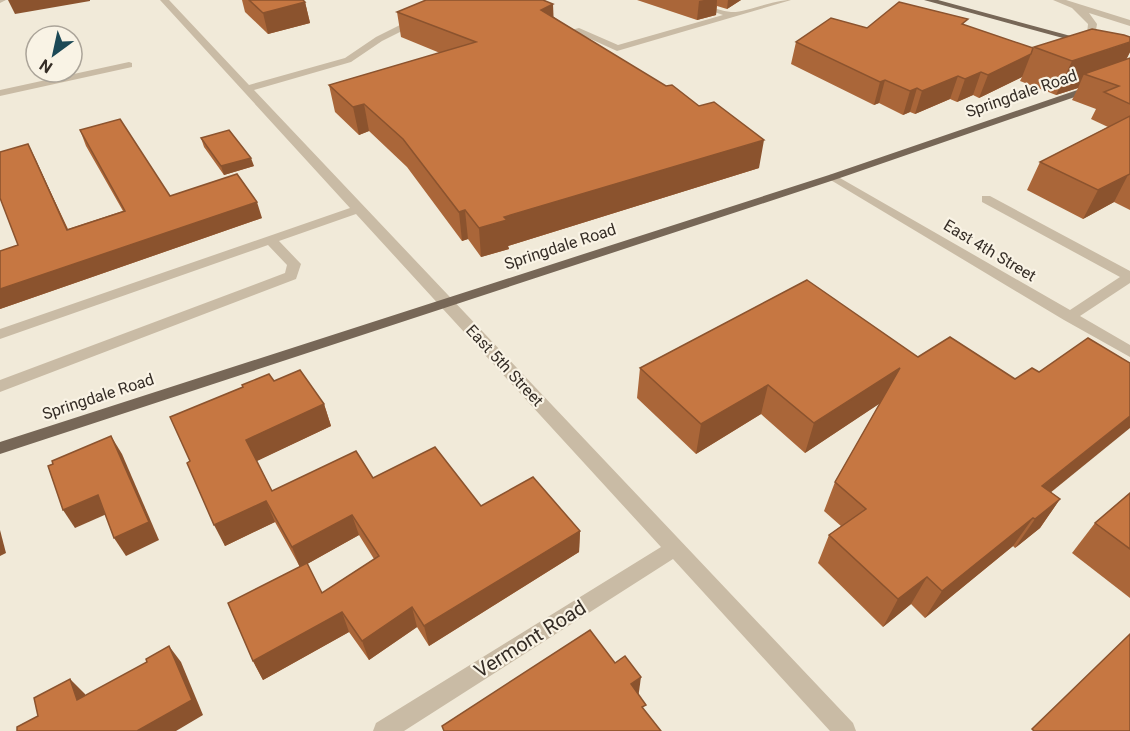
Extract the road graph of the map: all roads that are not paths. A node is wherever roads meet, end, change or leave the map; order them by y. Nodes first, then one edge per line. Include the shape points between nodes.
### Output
1 (164, 0) edge
2 (684, 0) edge
3 (787, 0) edge
4 (928, 0) edge
5 (1057, 0) edge
6 (1071, 5) junction
7 (428, 15) edge
8 (732, 15) junction
9 (1130, 23) edge
10 (576, 30) edge
11 (1089, 42) junction
12 (1099, 45) edge
13 (129, 65) dead end
14 (1130, 75) edge
15 (246, 89) junction
16 (0, 93) edge
17 (833, 177) junction
18 (986, 199) dead end
19 (359, 209) junction
20 (270, 240) junction
21 (1130, 277) edge
22 (446, 301) junction
23 (1069, 317) junction
24 (0, 334) edge
25 (1130, 352) edge
26 (0, 386) edge
27 (0, 448) edge
28 (675, 548) junction
29 (384, 731) edge
30 (845, 731) edge

1 - 15 street, East 5th Street
2 - 8 street
3 - 8 street
4 - 11 main road
5 - 6 street
6 - 9 street
6 - 11 street via 1093,24
7 - 15 street via 379,39 348,60
8 - 10 street via 617,48
11 - 12 main road
13 - 16 street
14 - 17 main road, Springdale Road
15 - 19 street, East 5th Street
17 - 22 main road, Springdale Road
17 - 23 street, East 4th Street
18 - 21 street
19 - 20 street
19 - 22 street, East 5th Street
20 - 24 street
20 - 26 street via 294,264 291,276
21 - 23 street
22 - 27 main road, Springdale Road
22 - 28 street, East 5th Street
23 - 25 street, East 4th Street
28 - 29 street, Vermont Road
28 - 30 street, East 5th Street

